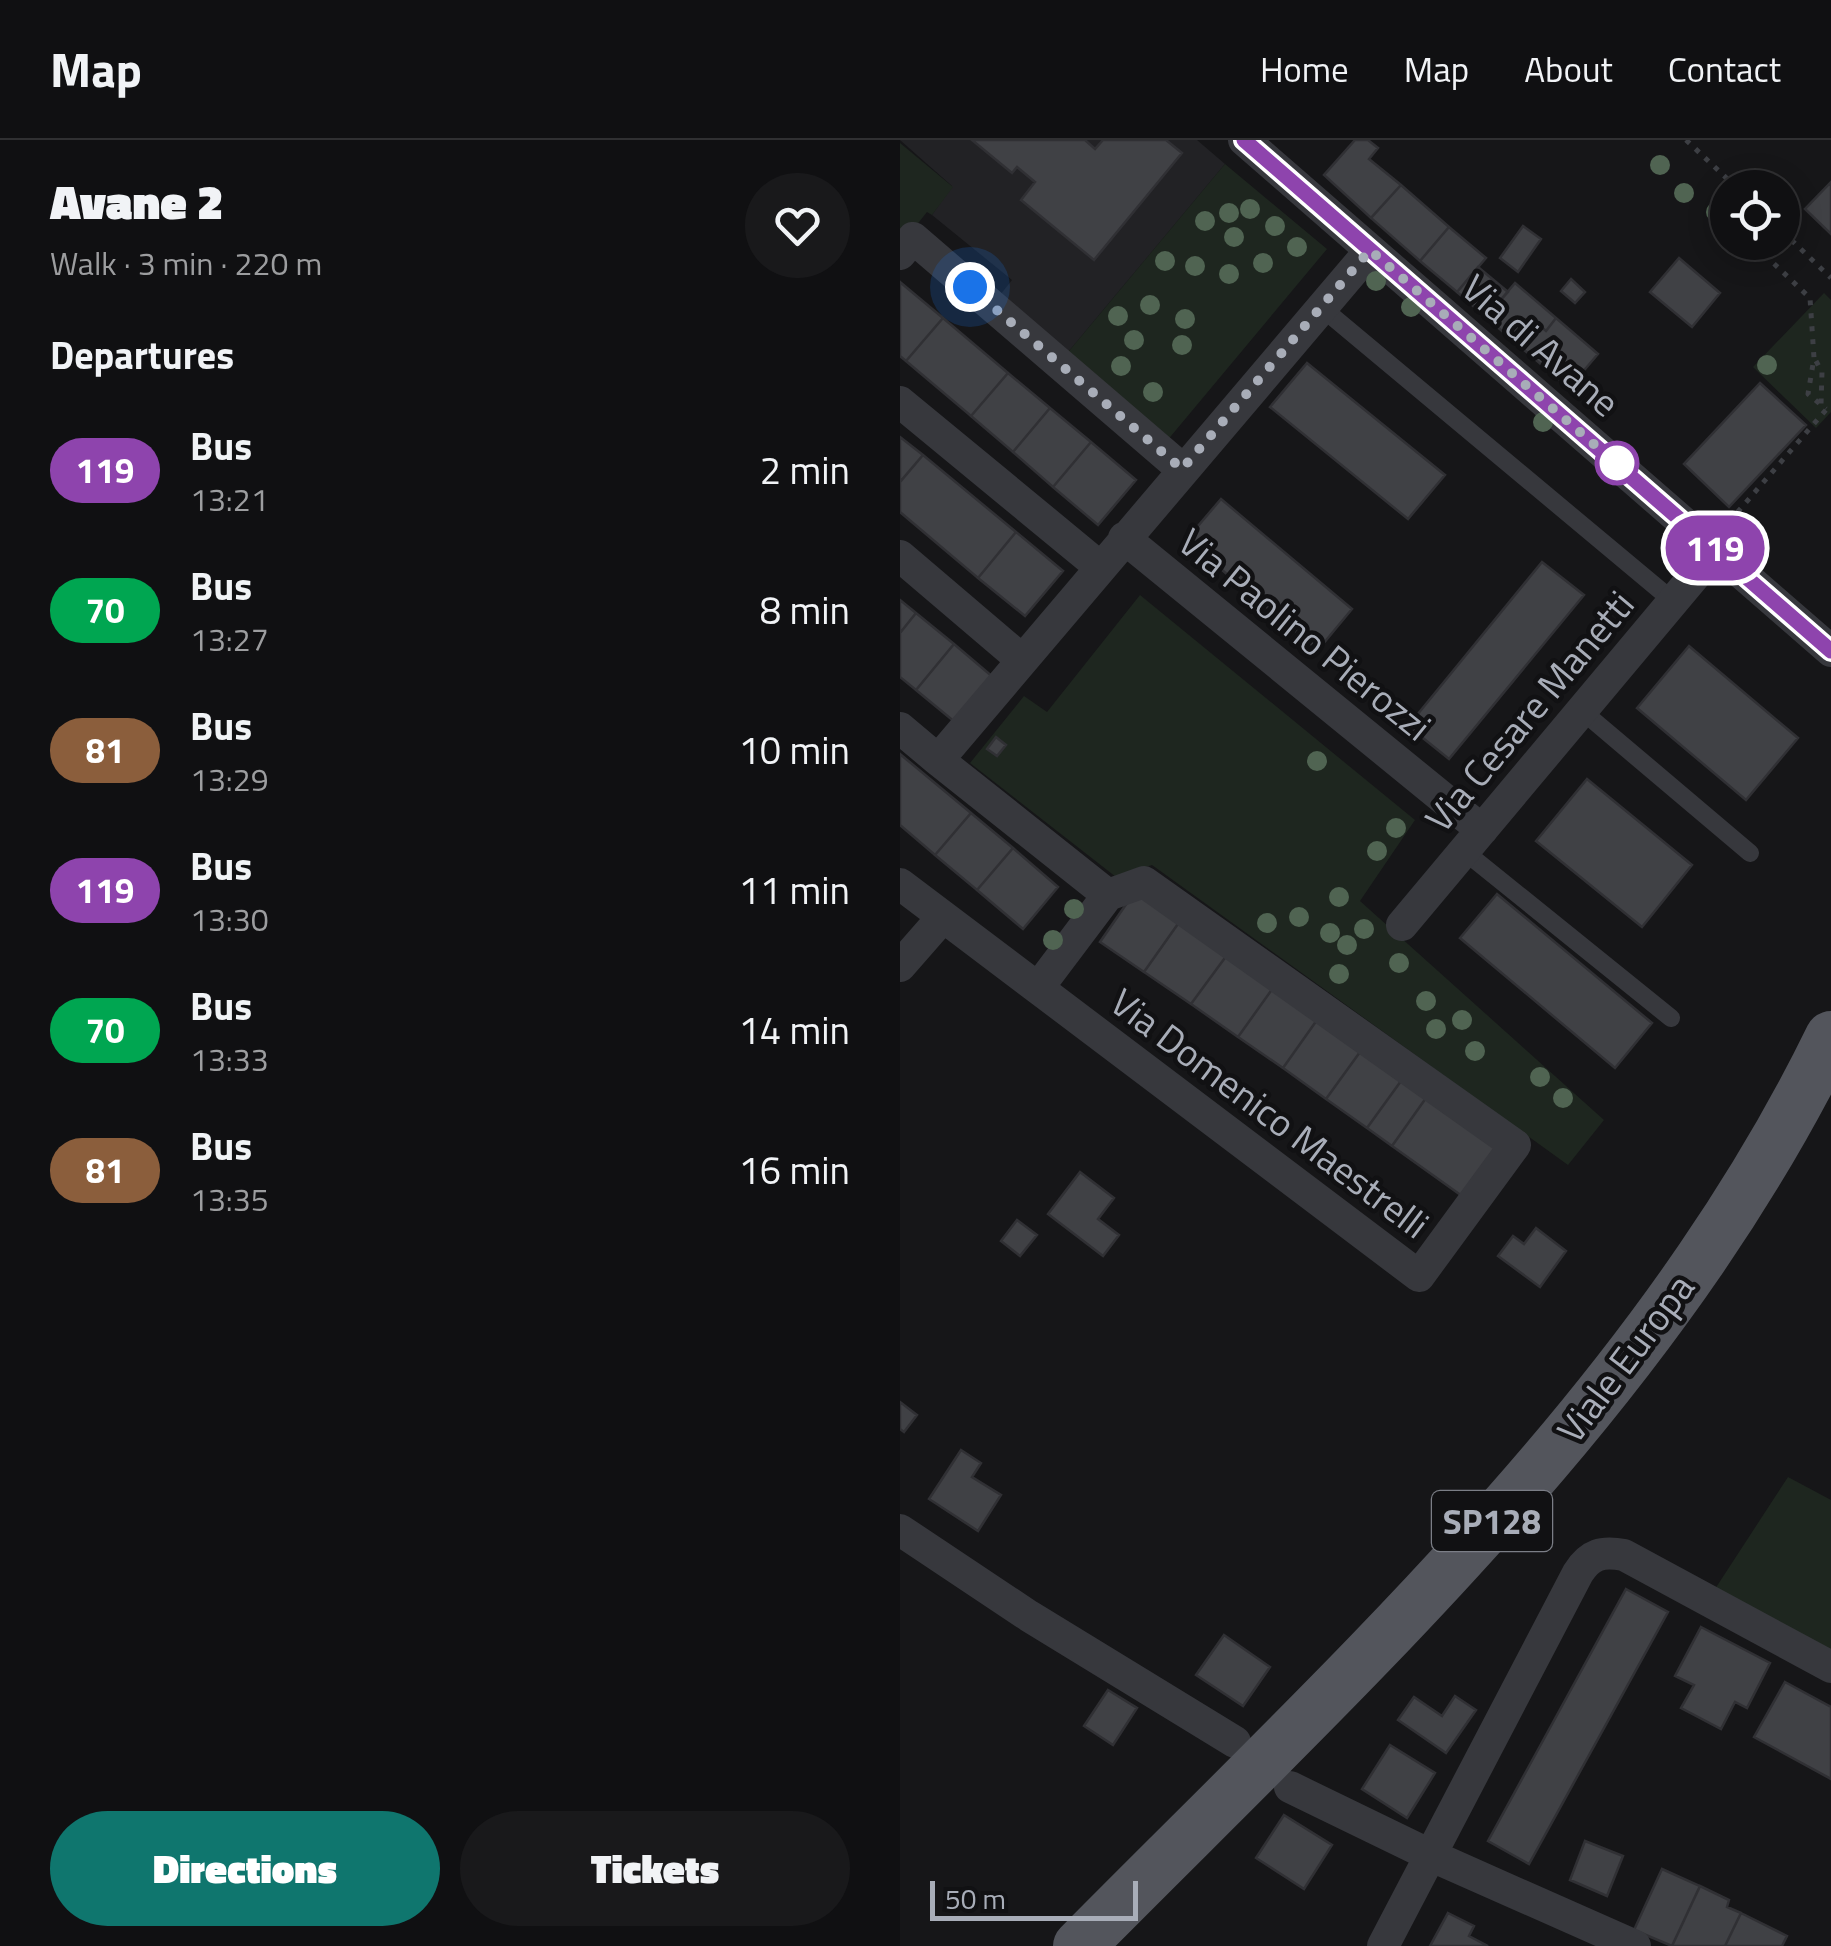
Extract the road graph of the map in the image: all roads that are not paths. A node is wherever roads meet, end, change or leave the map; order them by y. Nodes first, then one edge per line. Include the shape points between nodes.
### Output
1 (1244, 140) edge
2 (1370, 250) junction
3 (900, 254) edge
4 (1322, 306) junction
5 (900, 402) edge
6 (1182, 469) junction
7 (1124, 538) junction
8 (1714, 546) junction
9 (900, 556) edge
10 (1100, 567) junction
11 (1673, 601) junction
12 (1831, 651) edge
13 (1022, 660) junction
14 (1581, 710) junction
15 (900, 728) edge
16 (938, 760) junction
17 (1473, 840) junction
18 (1750, 853) dead end
19 (900, 884) edge
20 (1108, 896) junction
21 (942, 918) junction
22 (1402, 925) dead end
23 (900, 966) edge
24 (1038, 988) junction
25 (1672, 1018) dead end
26 (1831, 1037) edge
27 (900, 1530) edge
28 (1831, 1667) edge
29 (1236, 1742) dead end
30 (1290, 1787) dead end
31 (1432, 1856) junction
32 (1080, 1946) edge
33 (1383, 1946) edge
34 (1635, 1946) edge

1 - 2 street, Via di Avane
2 - 4 street
2 - 8 street, Via di Avane
3 - 6 street via 913,238
4 - 6 street
4 - 11 lane
5 - 10 street
6 - 7 street
7 - 10 street
7 - 17 street, Via Paolino Pierozzi
8 - 11 street, Via Cesare Manetti
8 - 12 street, Via di Avane
9 - 13 street
10 - 13 street
11 - 14 street, Via Cesare Manetti
13 - 16 street
14 - 17 street, Via Cesare Manetti
14 - 18 lane
15 - 16 street
16 - 20 street
17 - 22 street, Via Cesare Manetti
17 - 25 lane
19 - 21 street, Via Domenico Maestrelli
20 - 24 street
20 - 24 street, Via Domenico Maestrelli via 1144,882 1515,1145 1419,1276
21 - 23 street
21 - 24 street, Via Domenico Maestrelli
26 - 32 main road, Viale Europa / SP128 via 1718,1232 1547,1460
27 - 29 street
28 - 31 street via 1624,1555 1594,1555 1578,1574
30 - 31 street
31 - 33 street
31 - 34 street

